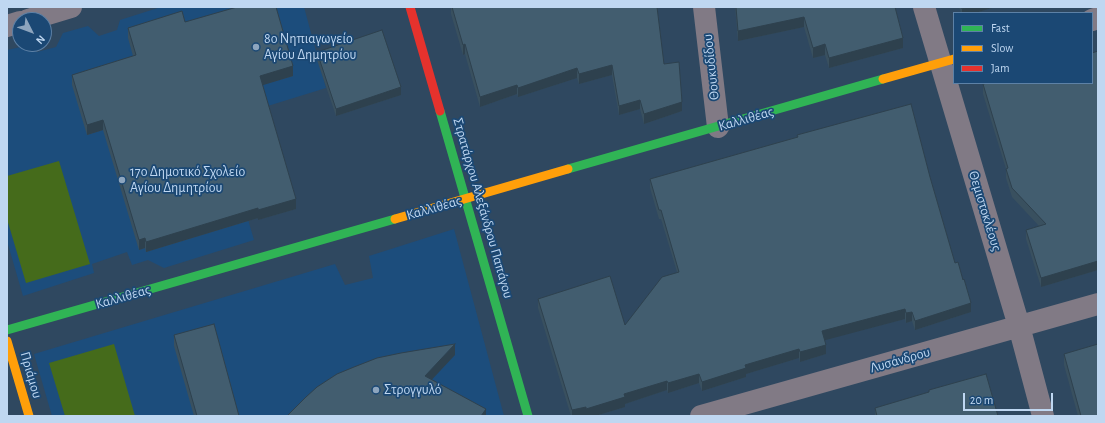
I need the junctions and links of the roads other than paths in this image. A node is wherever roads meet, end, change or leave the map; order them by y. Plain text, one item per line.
1 (71, 7) edge
2 (410, 7) edge
3 (704, 7) edge
4 (924, 7) edge
5 (52, 13) edge
6 (947, 61) edge
7 (953, 83) edge
8 (953, 84) edge
9 (718, 127) junction
10 (466, 199) junction
11 (1098, 304) edge
12 (1019, 326) junction
13 (7, 330) edge
14 (7, 341) edge
15 (29, 416) edge
16 (528, 416) edge
17 (701, 416) edge
18 (1044, 416) edge

1 - 5 street
2 - 10 street, Στρατάρχου Αλεξάνδρου Παπάγου
3 - 9 street, Θουκυδίδου
4 - 6 street, Θεμιστοκλέους
6 - 7 street, Θεμιστοκλέους
6 - 9 street, Καλλιθέας
8 - 12 street, Θεμιστοκλέους
9 - 10 street, Καλλιθέας
10 - 13 street, Καλλιθέας
10 - 16 street, Στρατάρχου Αλεξάνδρου Παπάγου
11 - 12 street, Λυσάνδρου
12 - 17 street, Λυσάνδρου
12 - 18 street, Θεμιστοκλέους
14 - 15 street, Πριάμου

